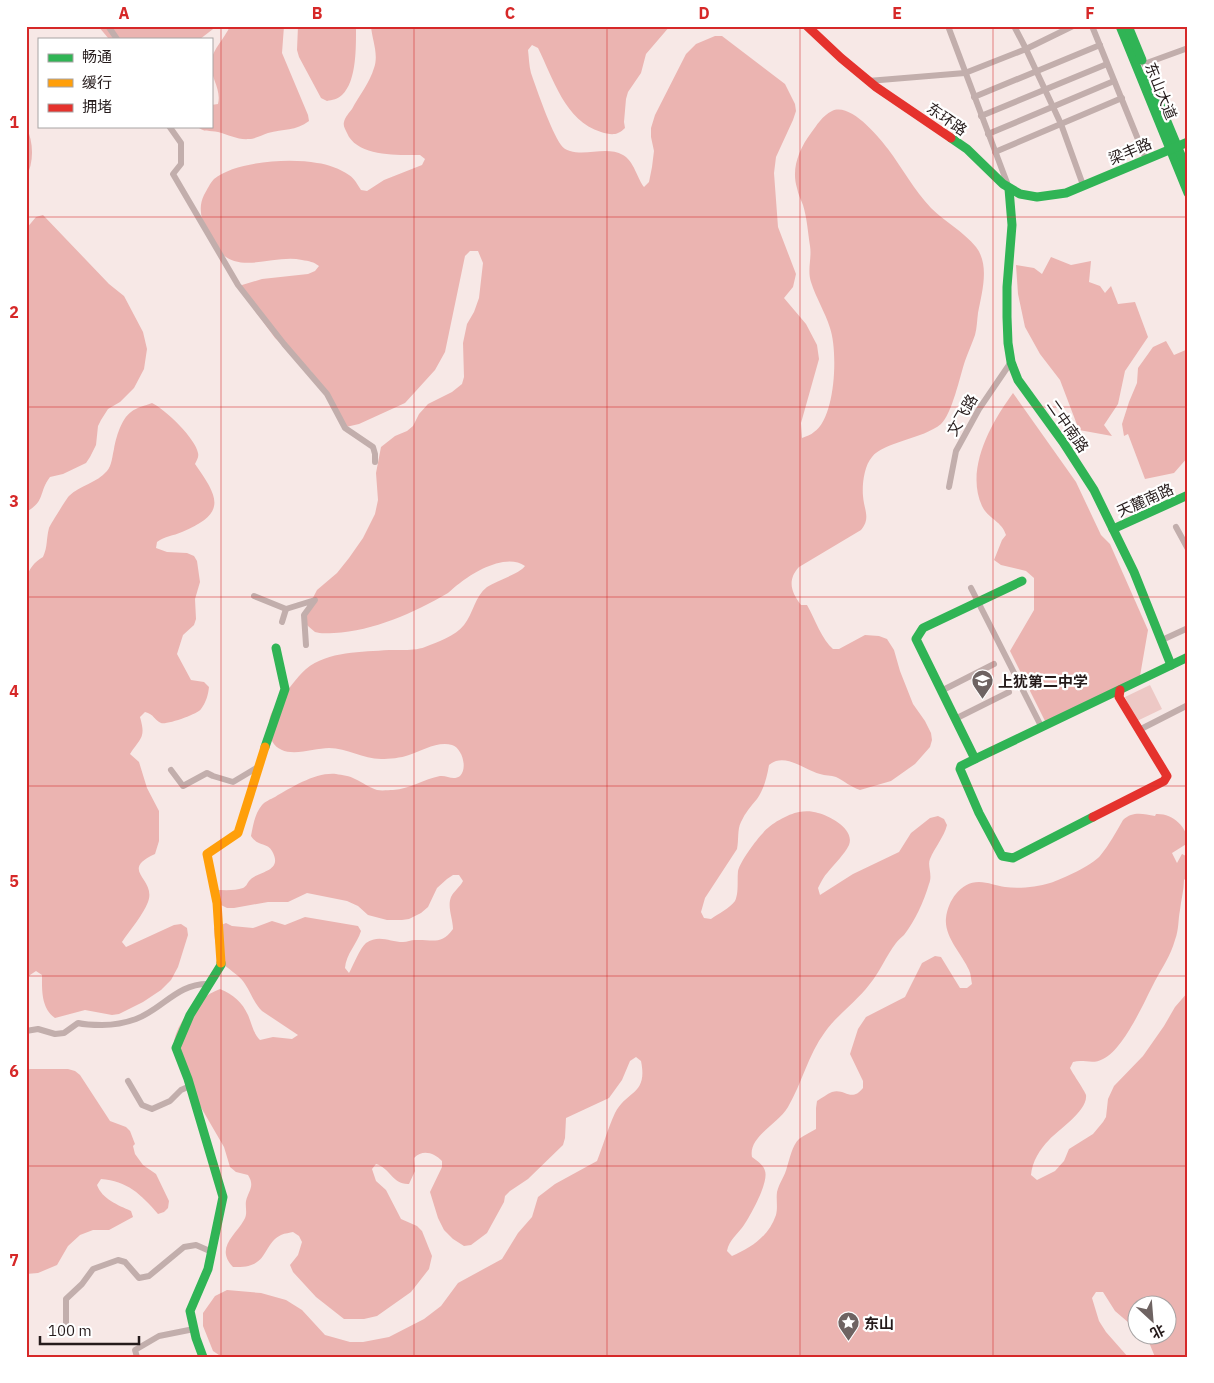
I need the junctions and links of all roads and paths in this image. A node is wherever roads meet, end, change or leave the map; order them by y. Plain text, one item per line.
1 (108, 26) edge
2 (807, 26) edge
3 (948, 26) edge
4 (1014, 26) edge
5 (1073, 26) edge
6 (1092, 26) edge
7 (1125, 28) edge
8 (116, 38) edge
9 (1100, 45) junction
10 (1188, 48) edge
11 (1026, 49) junction
12 (1107, 64) junction
13 (1144, 64) junction
14 (1036, 71) junction
15 (965, 74) junction
16 (868, 81) junction
17 (1114, 81) junction
18 (1045, 90) junction
19 (974, 97) junction
20 (1122, 98) junction
21 (1053, 106) junction
22 (981, 116) junction
23 (1061, 124) junction
24 (170, 128) edge
25 (988, 134) junction
26 (1188, 142) edge
27 (1173, 148) junction
28 (995, 152) junction
29 (1146, 159) junction
30 (1188, 172) edge
31 (1083, 185) junction
32 (1009, 189) junction
33 (1188, 193) edge
34 (1011, 362) junction
35 (375, 462) dead end
36 (949, 487) dead end
37 (1188, 495) edge
38 (1176, 528) dead end
39 (1113, 529) junction
40 (1188, 549) edge
41 (1022, 581) dead end
42 (971, 588) dead end
43 (254, 596) dead end
44 (978, 602) junction
45 (286, 610) junction
46 (282, 622) dead end
47 (1188, 628) edge
48 (1162, 640) junction
49 (306, 645) dead end
50 (276, 648) dead end
51 (1188, 657) edge
52 (994, 664) dead end
53 (1171, 665) junction
54 (1120, 690) junction
55 (942, 691) junction
56 (1009, 692) dead end
57 (1188, 705) edge
58 (955, 719) junction
59 (1042, 728) junction
60 (1139, 730) junction
61 (975, 759) junction
62 (258, 766) junction
63 (171, 770) dead end
64 (209, 984) junction
65 (26, 1031) edge
66 (128, 1081) dead end
67 (190, 1086) junction
68 (212, 1252) junction
69 (194, 1330) junction
70 (57, 1332) dead end
71 (137, 1357) edge
72 (203, 1357) edge

1 - 8 street
2 - 16 street, 东环路
3 - 15 street
4 - 11 street
5 - 11 street
6 - 9 street
7 - 13 street, 东山大道
7 - 27 street, 东山大道
9 - 12 street
9 - 14 street
10 - 13 street
11 - 14 street
11 - 15 street
12 - 17 street
12 - 18 street
13 - 27 street, 东山大道
14 - 18 street
14 - 19 street
15 - 16 street
15 - 19 street
16 - 32 street, 东环路
17 - 20 street
17 - 21 street
18 - 21 street
18 - 22 street
19 - 22 street
20 - 23 street
20 - 29 street
21 - 23 street
21 - 25 street
22 - 25 street
23 - 28 street
23 - 31 street
24 - 35 street
25 - 28 street
26 - 27 street, 梁丰路
27 - 29 street, 梁丰路
27 - 30 street, 东山大道
27 - 33 street, 东山大道
28 - 32 street
29 - 31 street, 梁丰路
31 - 32 street, 东环路
32 - 34 street, 二中南路
34 - 36 street, 文飞路
34 - 39 street, 二中南路
37 - 39 street, 天麓南路
38 - 40 street
39 - 48 street, 二中南路
41 - 44 street
42 - 44 street
43 - 45 street
44 - 55 street
44 - 59 street
45 - 46 street
45 - 49 street
47 - 48 street
48 - 53 street, 二中南路
50 - 62 street
51 - 53 street
52 - 55 street
53 - 54 street
54 - 59 street
54 - 60 street
55 - 58 street
56 - 58 street
57 - 60 street
58 - 61 street
59 - 61 street
60 - 61 street
62 - 63 street
62 - 64 street
64 - 65 street
64 - 67 street
66 - 67 street
67 - 68 street
68 - 69 street
68 - 70 street
69 - 71 street
69 - 72 street

